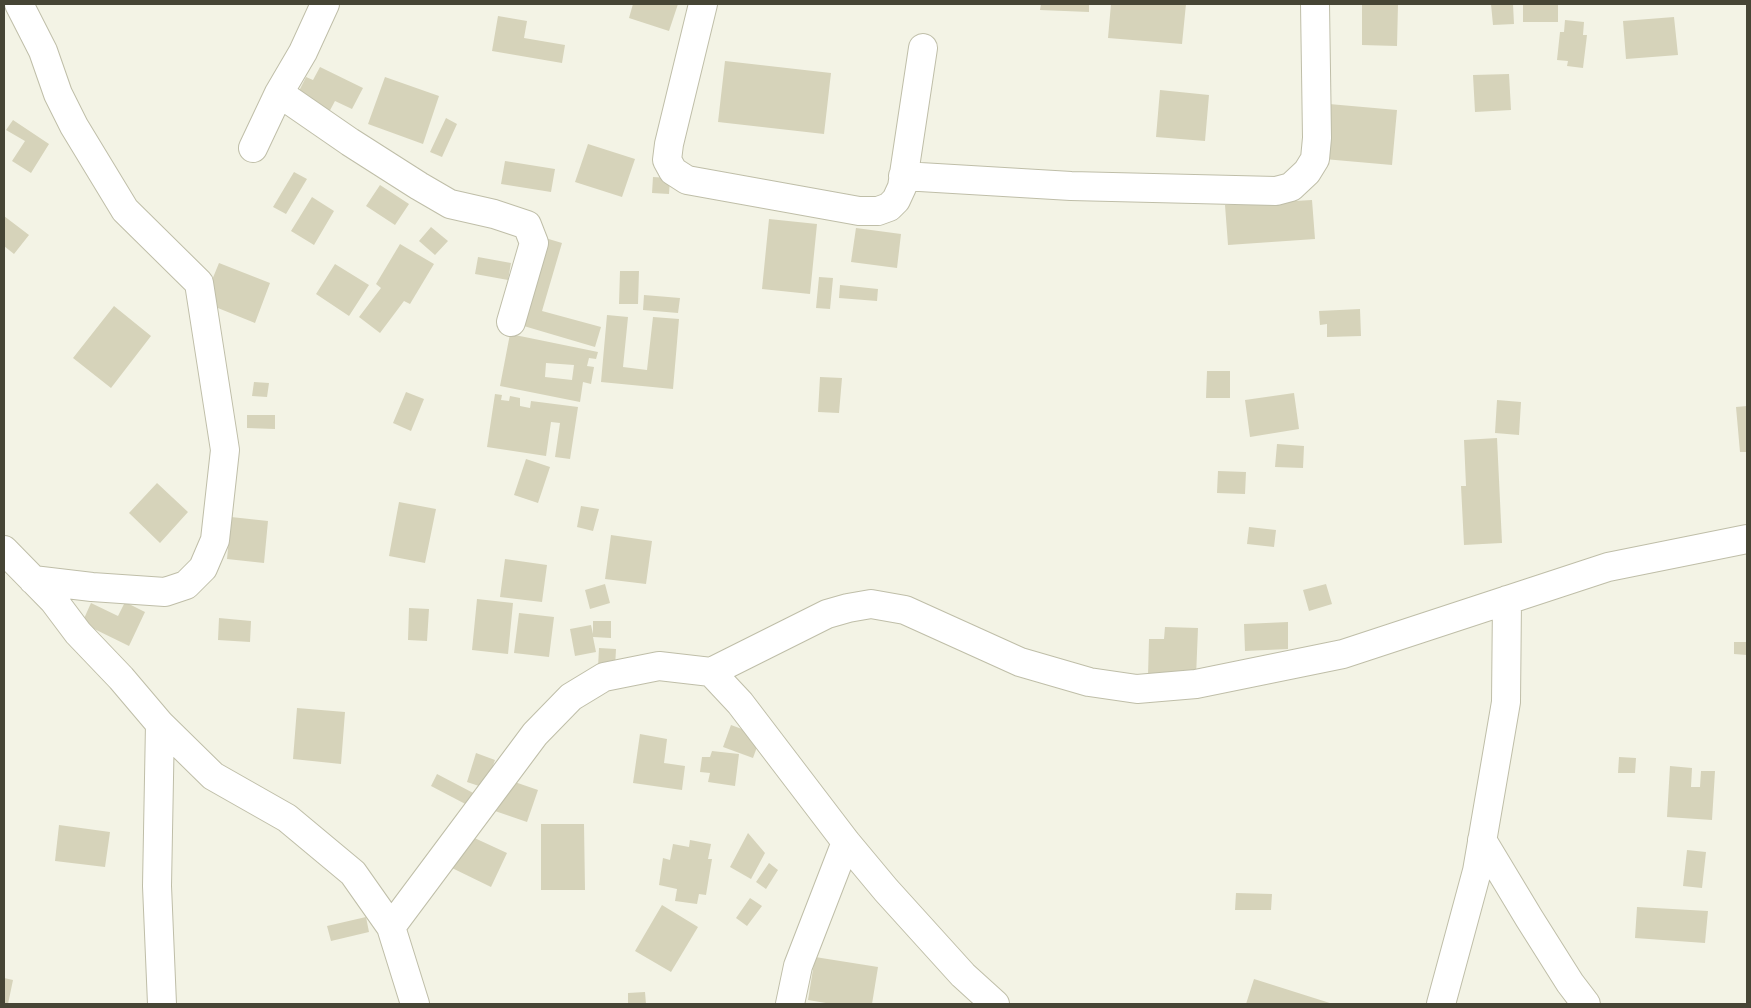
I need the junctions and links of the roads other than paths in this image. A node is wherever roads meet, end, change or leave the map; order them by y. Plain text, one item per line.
1 (19, 4) edge
2 (325, 4) edge
3 (703, 4) edge
4 (1315, 4) edge
5 (923, 48) dead end
6 (279, 93) junction
7 (252, 148) dead end
8 (903, 176) junction
9 (511, 322) dead end
10 (1747, 539) edge
11 (4, 550) edge
12 (33, 580) junction
13 (1507, 600) junction
14 (711, 672) junction
15 (160, 724) junction
16 (1482, 840) junction
17 (846, 842) junction
18 (391, 927) junction
19 (162, 1004) edge
20 (416, 1004) edge
21 (790, 1004) edge
22 (995, 1004) edge
23 (1440, 1004) edge
24 (1586, 1004) edge

1 - 12 street
2 - 6 street
3 - 8 street
4 - 8 street
5 - 8 street
6 - 7 street
6 - 9 street
10 - 13 street
11 - 12 street
12 - 15 street
13 - 14 street
13 - 16 street
14 - 17 street
14 - 18 street
15 - 18 street
15 - 19 street
16 - 23 street
16 - 24 street
17 - 21 street
17 - 22 street
18 - 20 street

